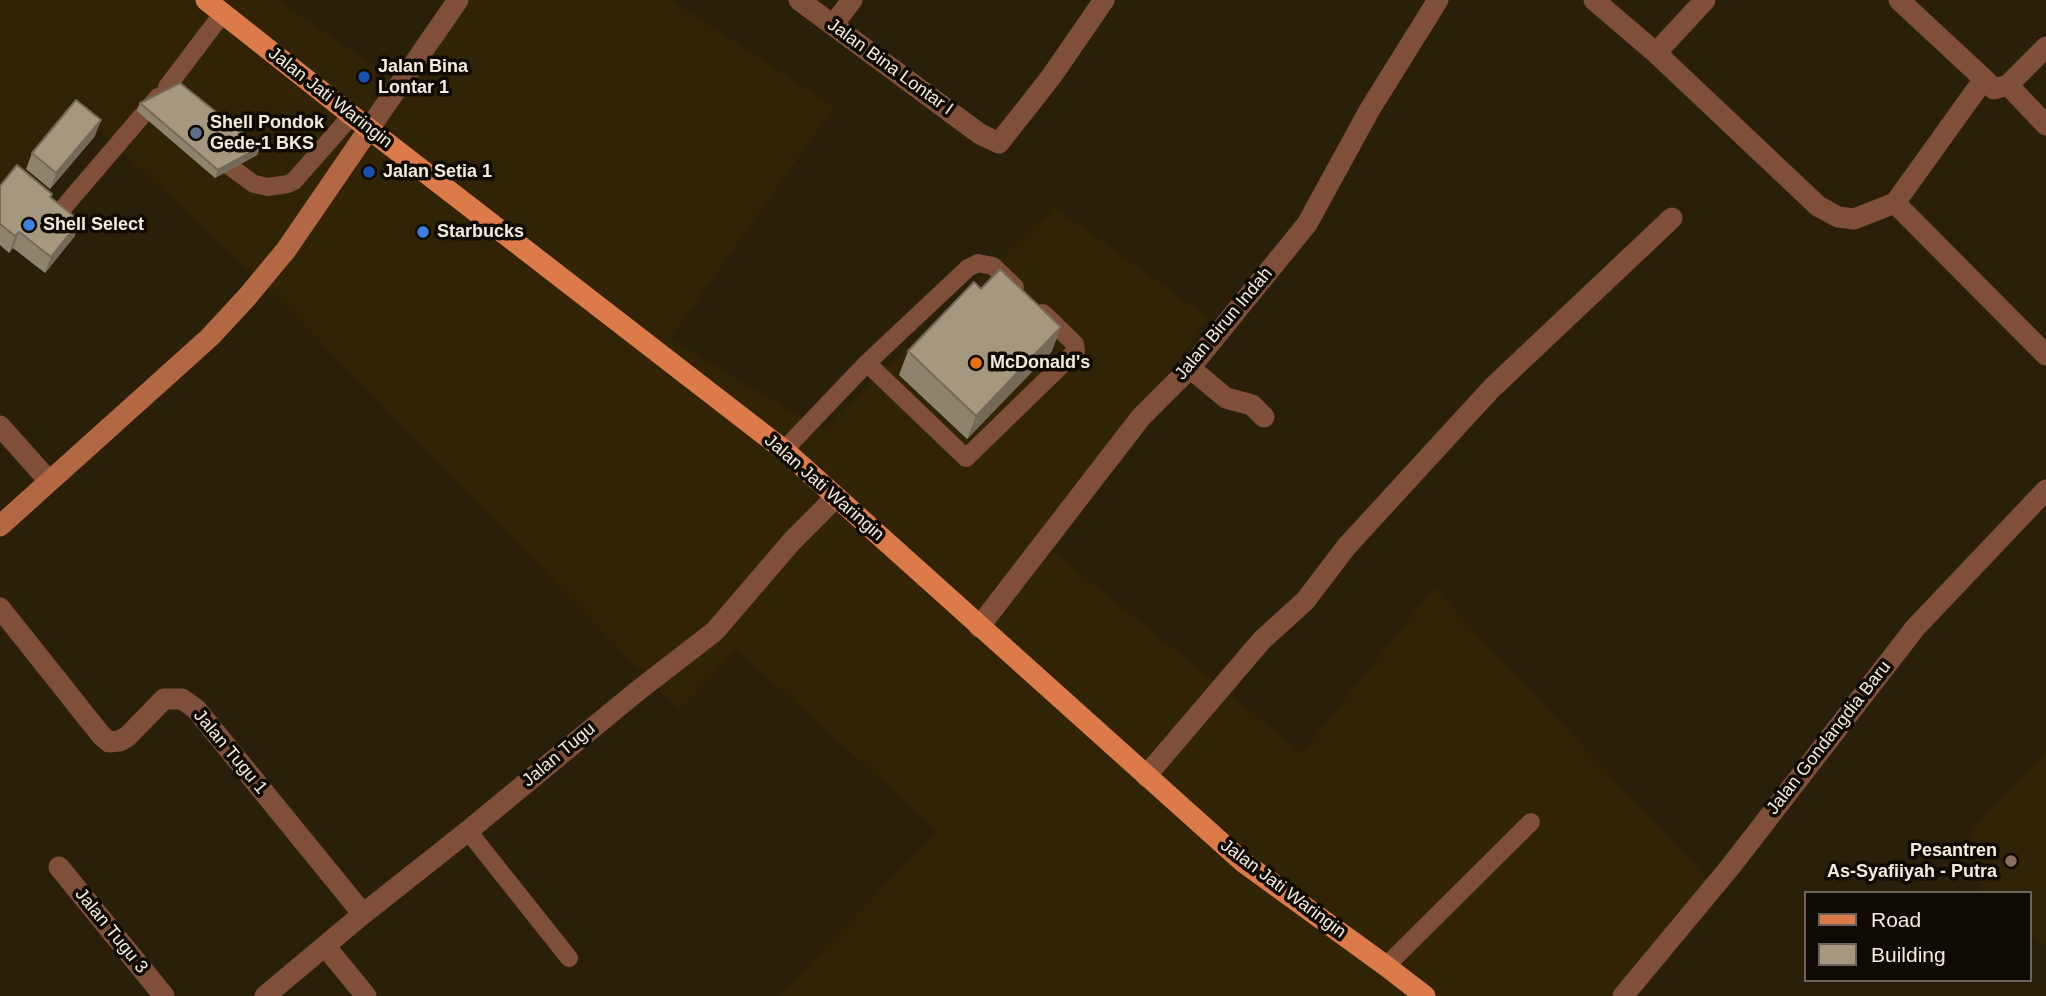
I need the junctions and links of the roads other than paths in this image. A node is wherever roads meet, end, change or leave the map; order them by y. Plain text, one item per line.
1 (206, 0) edge
2 (458, 0) edge
3 (799, 0) edge
4 (852, 0) edge
5 (1104, 0) edge
6 (1438, 0) edge
7 (1594, 0) edge
8 (1705, 0) edge
9 (1899, 0) edge
10 (223, 13) junction
11 (833, 25) junction
12 (2046, 47) edge
13 (1656, 53) junction
14 (1984, 79) junction
15 (2008, 85) junction
16 (167, 87) junction
17 (352, 115) junction
18 (2046, 125) edge
19 (369, 129) junction
20 (180, 130) edge
21 (201, 145) edge
22 (1895, 203) junction
23 (64, 207) edge
24 (1672, 218) dead end
25 (2046, 355) edge
26 (867, 363) junction
27 (1190, 368) junction
28 (1264, 417) dead end
29 (0, 426) edge
30 (784, 450) junction
31 (49, 481) junction
32 (2046, 490) edge
33 (836, 496) junction
34 (0, 526) edge
35 (0, 608) edge
36 (979, 627) junction
37 (1146, 776) junction
38 (1531, 822) dead end
39 (468, 831) junction
40 (59, 867) dead end
41 (363, 914) junction
42 (325, 946) junction
43 (569, 958) dead end
44 (1386, 965) junction
45 (164, 996) edge
46 (265, 996) edge
47 (366, 996) edge
48 (1425, 996) edge
49 (1623, 996) edge

1 - 10 main road, Jalan Jati Waringin
2 - 19 street
3 - 11 street, Jalan Bina Lontar I
4 - 11 street
5 - 11 street, Jalan Bina Lontar I
6 - 27 street, Jalan Birun Indah
7 - 13 street
8 - 13 street
9 - 14 street
10 - 16 lane
10 - 17 main road, Jalan Jati Waringin
12 - 15 street
13 - 22 street
14 - 15 street
14 - 22 street
15 - 18 street
16 - 20 lane
16 - 23 lane
17 - 19 main road, Jalan Jati Waringin
17 - 21 lane
19 - 30 main road, Jalan Jati Waringin
19 - 31 street
22 - 25 street
24 - 37 street
26 - 26 lane
26 - 30 lane
27 - 28 street
27 - 36 street, Jalan Birun Indah
29 - 31 street
30 - 33 main road, Jalan Jati Waringin
31 - 34 street
32 - 49 street, Jalan Gondangdia Baru
33 - 36 main road, Jalan Jati Waringin
33 - 39 street, Jalan Tugu
35 - 41 street, Jalan Tugu 1
36 - 37 main road, Jalan Jati Waringin
37 - 44 main road, Jalan Jati Waringin
38 - 44 lane
39 - 41 street, Jalan Tugu
39 - 43 lane
40 - 45 street, Jalan Tugu 3
41 - 42 street, Jalan Tugu
42 - 46 street, Jalan Tugu
42 - 47 street
44 - 48 main road, Jalan Jati Waringin

